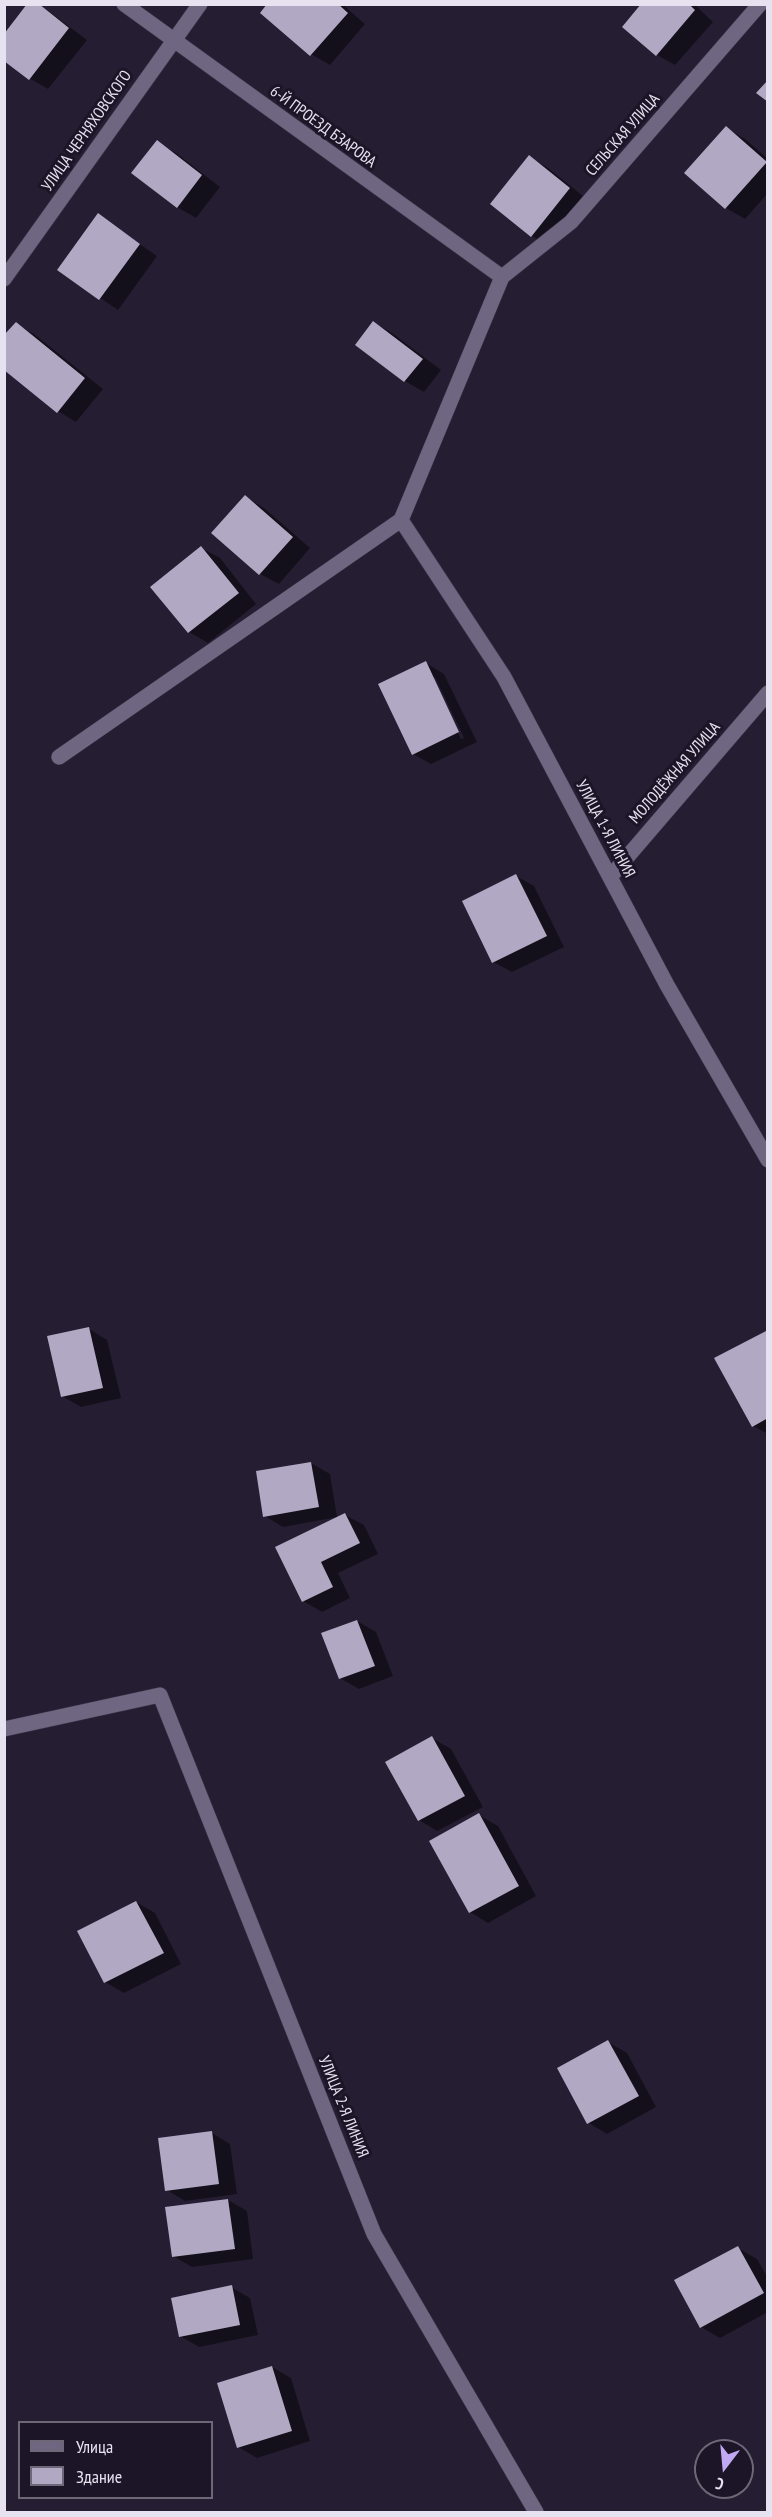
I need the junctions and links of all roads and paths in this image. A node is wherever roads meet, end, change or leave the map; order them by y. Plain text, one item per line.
1 (124, 4) edge
2 (200, 4) edge
3 (760, 4) edge
4 (172, 41) junction
5 (502, 277) junction
6 (4, 279) edge
7 (400, 520) junction
8 (768, 693) edge
9 (59, 757) dead end
10 (610, 877) junction
11 (768, 1160) edge
12 (4, 1729) edge
13 (536, 2512) edge

1 - 4 street, 6-Й ПРОЕЗД БЗАРОВА
2 - 4 street, УЛИЦА ЧЕРНЯХОВСКОГО
3 - 5 street, СЕЛЬСКАЯ УЛИЦА
4 - 5 street, 6-Й ПРОЕЗД БЗАРОВА
4 - 6 street, УЛИЦА ЧЕРНЯХОВСКОГО
5 - 7 street
7 - 9 street
7 - 10 street, УЛИЦА 1-Я ЛИНИЯ
8 - 10 street, МОЛОДЁЖНАЯ УЛИЦА
10 - 11 street, УЛИЦА 1-Я ЛИНИЯ
12 - 13 street, УЛИЦА 2-Я ЛИНИЯ

